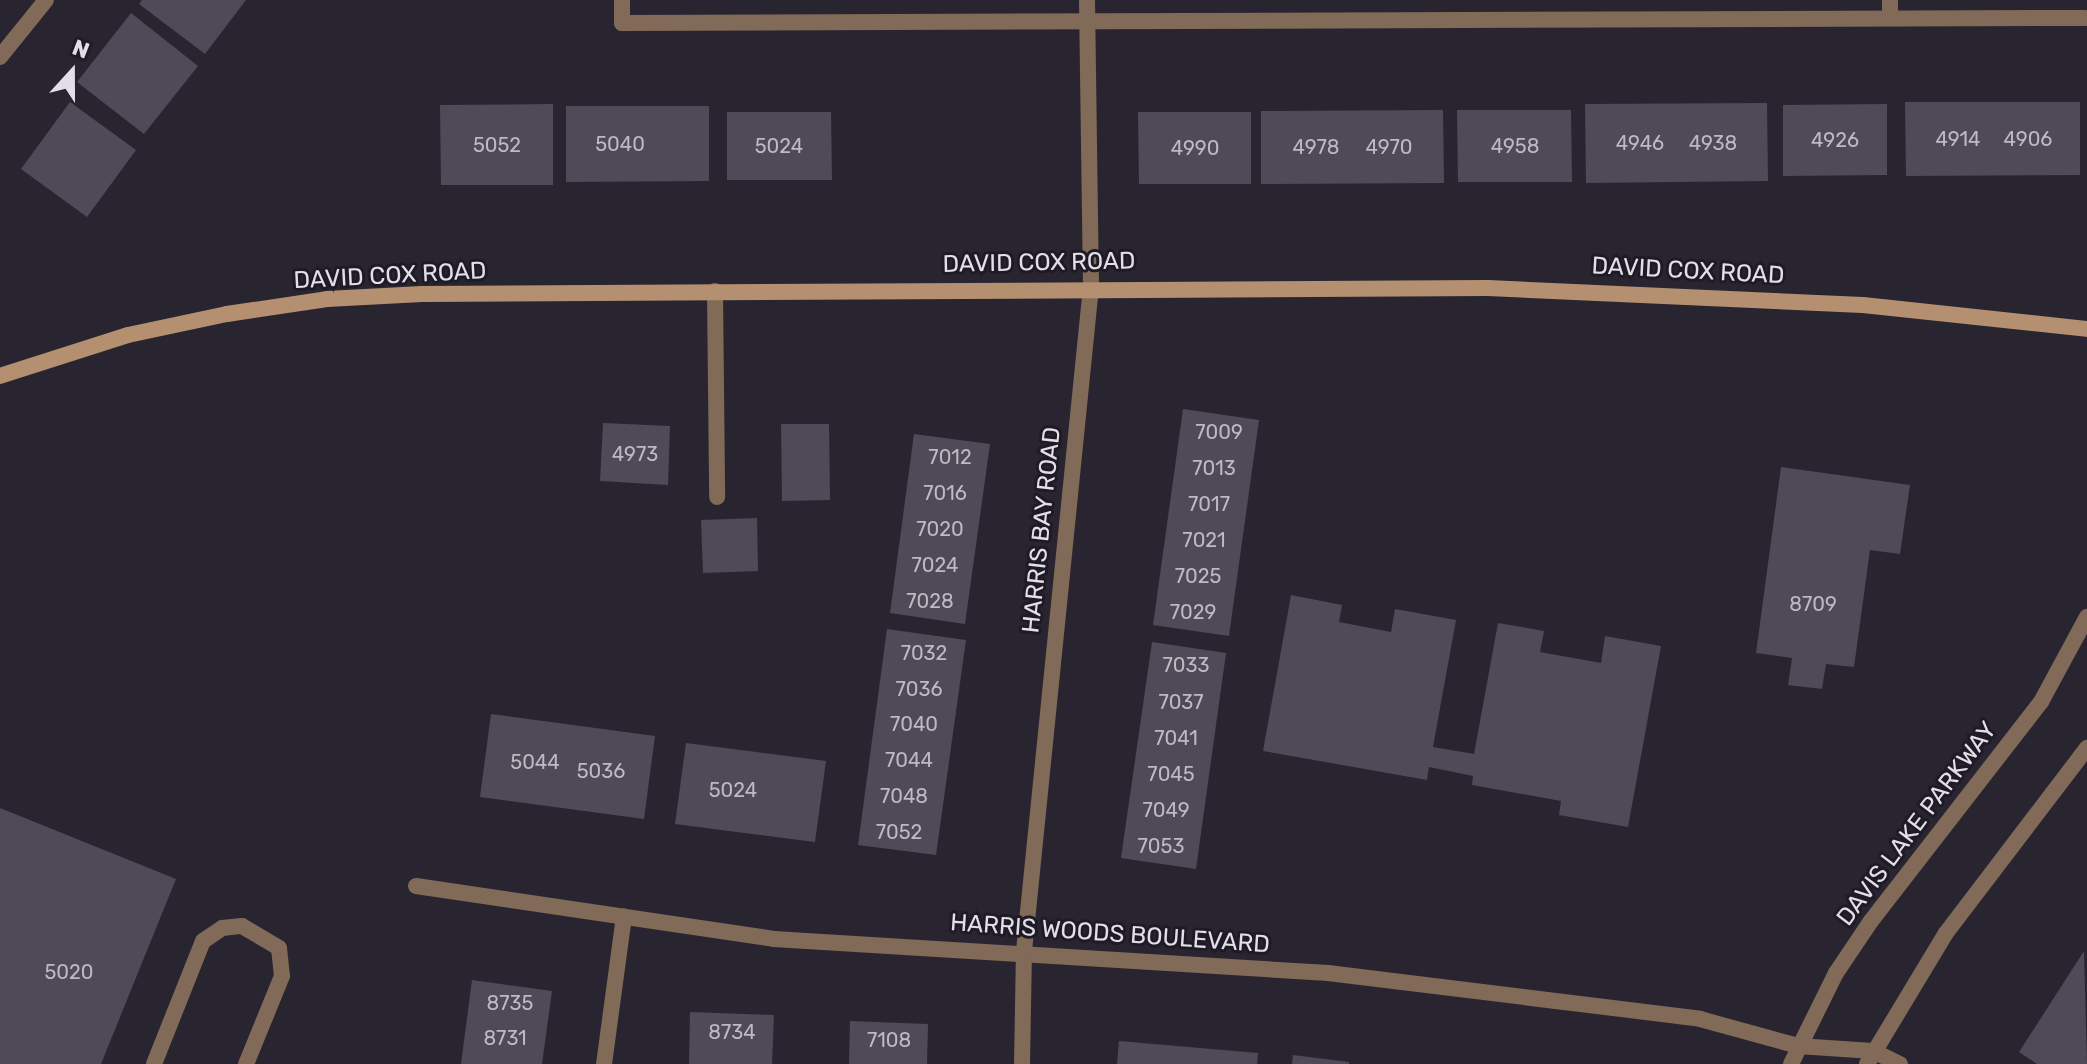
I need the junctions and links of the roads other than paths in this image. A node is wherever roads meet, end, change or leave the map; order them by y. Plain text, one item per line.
1 (46, 0) edge
2 (622, 0) edge
3 (1087, 0) edge
4 (1890, 0) edge
5 (1890, 18) junction
6 (2085, 18) edge
7 (1087, 22) junction
8 (0, 57) edge
9 (1091, 287) junction
10 (715, 291) junction
11 (2087, 329) edge
12 (0, 376) edge
13 (717, 497) dead end
14 (2087, 617) edge
15 (2087, 748) edge
16 (416, 886) dead end
17 (624, 916) junction
18 (1024, 951) junction
19 (1798, 1046) junction
20 (1870, 1058) edge
21 (154, 1064) edge
22 (246, 1064) edge
23 (604, 1064) edge
24 (1022, 1064) edge
25 (1791, 1064) edge
26 (1814, 1064) edge
27 (1900, 1064) edge

1 - 8 street
2 - 7 street
3 - 7 street, HARRIS BAY ROAD
4 - 5 street
5 - 6 street
5 - 7 street
7 - 9 street, HARRIS BAY ROAD
9 - 10 main road, DAVID COX ROAD
9 - 11 main road, DAVID COX ROAD
9 - 18 street, HARRIS BAY ROAD
10 - 12 main road, DAVID COX ROAD
10 - 13 street
14 - 19 street, DAVIS LAKE PARKWAY
15 - 20 street
16 - 17 street, HARRIS WOODS BOULEVARD
17 - 18 street, HARRIS WOODS BOULEVARD
17 - 23 street
18 - 19 street, HARRIS WOODS BOULEVARD
18 - 24 street, HARRIS BAY ROAD
19 - 20 street, HARRIS WOODS BOULEVARD
19 - 25 street, DAVIS LAKE PARKWAY
19 - 26 street
20 - 27 street
21 - 22 street

